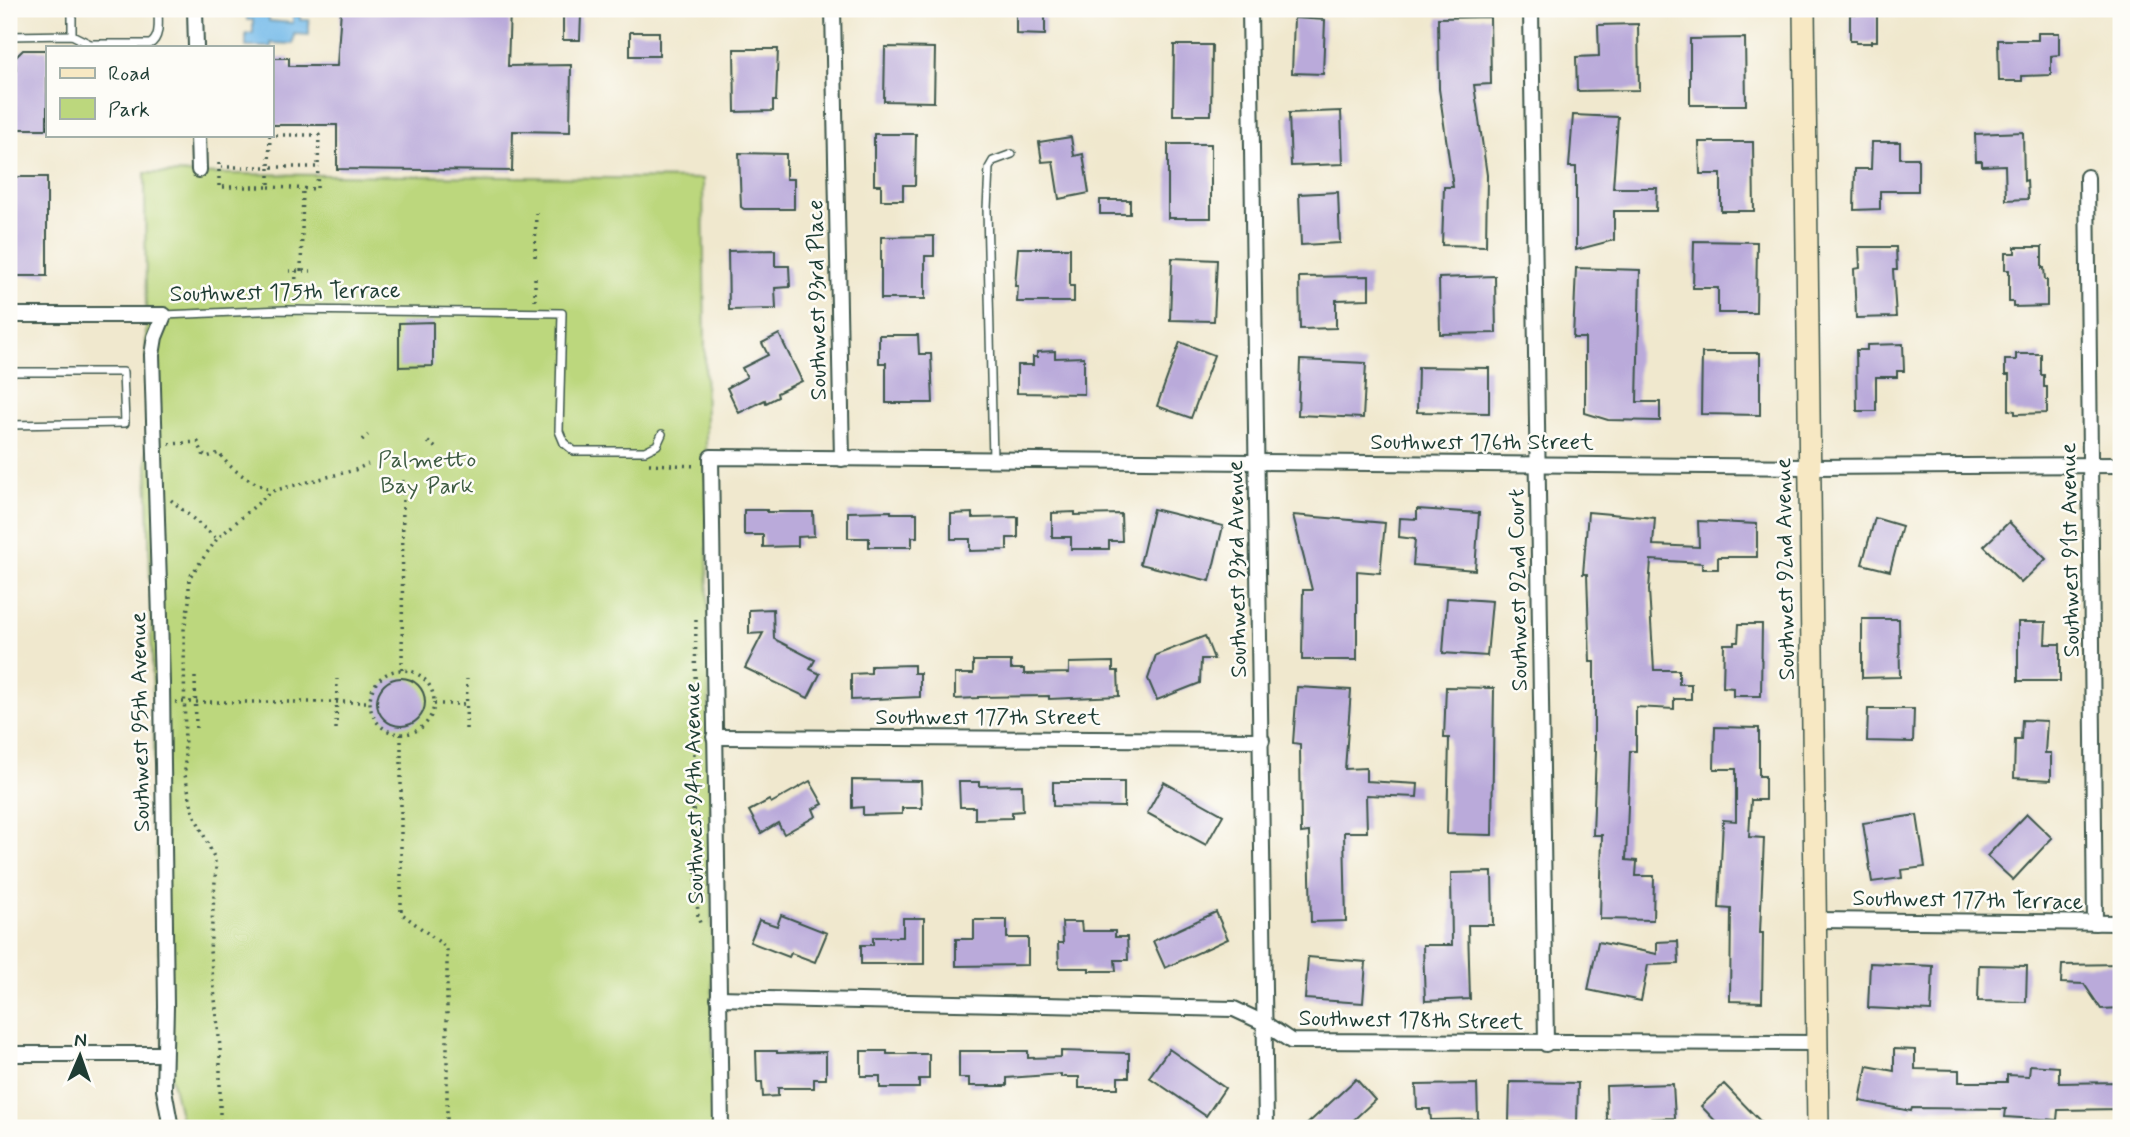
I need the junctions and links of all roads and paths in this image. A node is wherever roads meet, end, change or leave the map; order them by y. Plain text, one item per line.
1 (72, 9) edge
2 (158, 9) edge
3 (195, 9) edge
4 (833, 9) edge
5 (1250, 9) edge
6 (1531, 9) edge
7 (1804, 9) edge
8 (72, 35) junction
9 (9, 36) edge
10 (196, 46) edge
11 (273, 135) edge
12 (198, 136) edge
13 (270, 136) edge
14 (1012, 154) dead end
15 (269, 167) junction
16 (318, 167) junction
17 (198, 170) dead end
18 (2087, 177) dead end
19 (269, 187) junction
20 (303, 188) junction
21 (536, 210) dead end
22 (535, 257) dead end
23 (289, 271) dead end
24 (299, 271) junction
25 (311, 271) dead end
26 (535, 277) dead end
27 (295, 300) dead end
28 (534, 301) dead end
29 (9, 315) edge
30 (164, 316) junction
31 (9, 372) edge
32 (9, 425) edge
33 (662, 434) dead end
34 (368, 435) dead end
35 (362, 440) dead end
36 (428, 442) dead end
37 (167, 444) dead end
38 (436, 448) dead end
39 (842, 459) junction
40 (993, 459) junction
41 (1256, 462) junction
42 (368, 464) dead end
43 (649, 464) dead end
44 (1537, 464) junction
45 (2091, 465) junction
46 (2121, 465) edge
47 (697, 467) dead end
48 (1810, 467) junction
49 (403, 480) dead end
50 (272, 491) junction
51 (168, 498) dead end
52 (217, 539) junction
53 (402, 670) junction
54 (195, 677) dead end
55 (337, 679) dead end
56 (467, 679) dead end
57 (172, 702) dead end
58 (185, 702) junction
59 (195, 702) junction
60 (337, 702) junction
61 (369, 702) junction
62 (434, 704) junction
63 (467, 704) junction
64 (196, 728) dead end
65 (337, 729) dead end
66 (466, 729) dead end
67 (401, 734) junction
68 (715, 737) junction
69 (1262, 740) junction
70 (1814, 920) junction
71 (2095, 923) junction
72 (2121, 923) edge
73 (718, 998) junction
74 (1264, 1023) junction
75 (1816, 1043) junction
76 (1546, 1044) junction
77 (9, 1054) edge
78 (164, 1054) junction
79 (172, 1128) edge
80 (220, 1128) edge
81 (447, 1128) edge
82 (721, 1128) edge
83 (1266, 1128) edge
84 (1818, 1128) edge

1 - 8 lane
2 - 8 lane
3 - 10 street
4 - 39 street, Southwest 93rd Place
5 - 41 street, Southwest 93rd Avenue
6 - 44 street, Southwest 92nd Court
7 - 48 street, Southwest 92nd Avenue
8 - 9 lane
11 - 16 path
12 - 17 street
13 - 15 path
14 - 40 lane
15 - 16 path
15 - 19 path
15 - 19 path
16 - 20 path
18 - 45 street, Southwest 91st Avenue
19 - 20 path
20 - 24 path
21 - 22 path
23 - 24 path
24 - 25 path
24 - 27 path
26 - 28 path
29 - 30 street, Southwest 175th Terrace
30 - 33 lane, Southwest 175th Terrace
30 - 78 street, Southwest 95th Avenue
31 - 32 lane
34 - 35 path
36 - 38 path
37 - 50 path
39 - 40 street, Southwest 176th Street
39 - 68 street, Southwest 94th Avenue
40 - 41 street, Southwest 176th Street
41 - 44 street, Southwest 176th Street
41 - 69 street, Southwest 93rd Avenue
42 - 50 path
43 - 47 path
44 - 48 street, Southwest 176th Street
44 - 76 street, Southwest 92nd Court
45 - 46 street, Southwest 176th Street
45 - 48 street, Southwest 176th Street
45 - 71 street, Southwest 91st Avenue
48 - 70 street, Southwest 92nd Avenue
49 - 53 path
50 - 52 path
51 - 52 path
52 - 58 path
53 - 61 path
53 - 62 path
54 - 59 path
55 - 60 path
56 - 63 path
57 - 58 path
58 - 59 path
58 - 80 path
59 - 60 path
59 - 64 path
60 - 61 path
60 - 65 path
61 - 67 path
62 - 63 path
62 - 67 path
63 - 66 path
67 - 81 path
68 - 69 street, Southwest 177th Street
68 - 73 street, Southwest 94th Avenue
69 - 74 street, Southwest 93rd Avenue
70 - 71 street, Southwest 177th Terrace
70 - 75 street, Southwest 92nd Avenue
71 - 72 street, Southwest 177th Terrace
73 - 74 street, Southwest 178th Street
73 - 82 street, Southwest 94th Avenue
74 - 76 street, Southwest 178th Street
74 - 83 street, Southwest 93rd Avenue
75 - 76 street, Southwest 178th Street
75 - 84 street, Southwest 92nd Avenue
77 - 78 street
78 - 79 street, Southwest 95th Avenue

